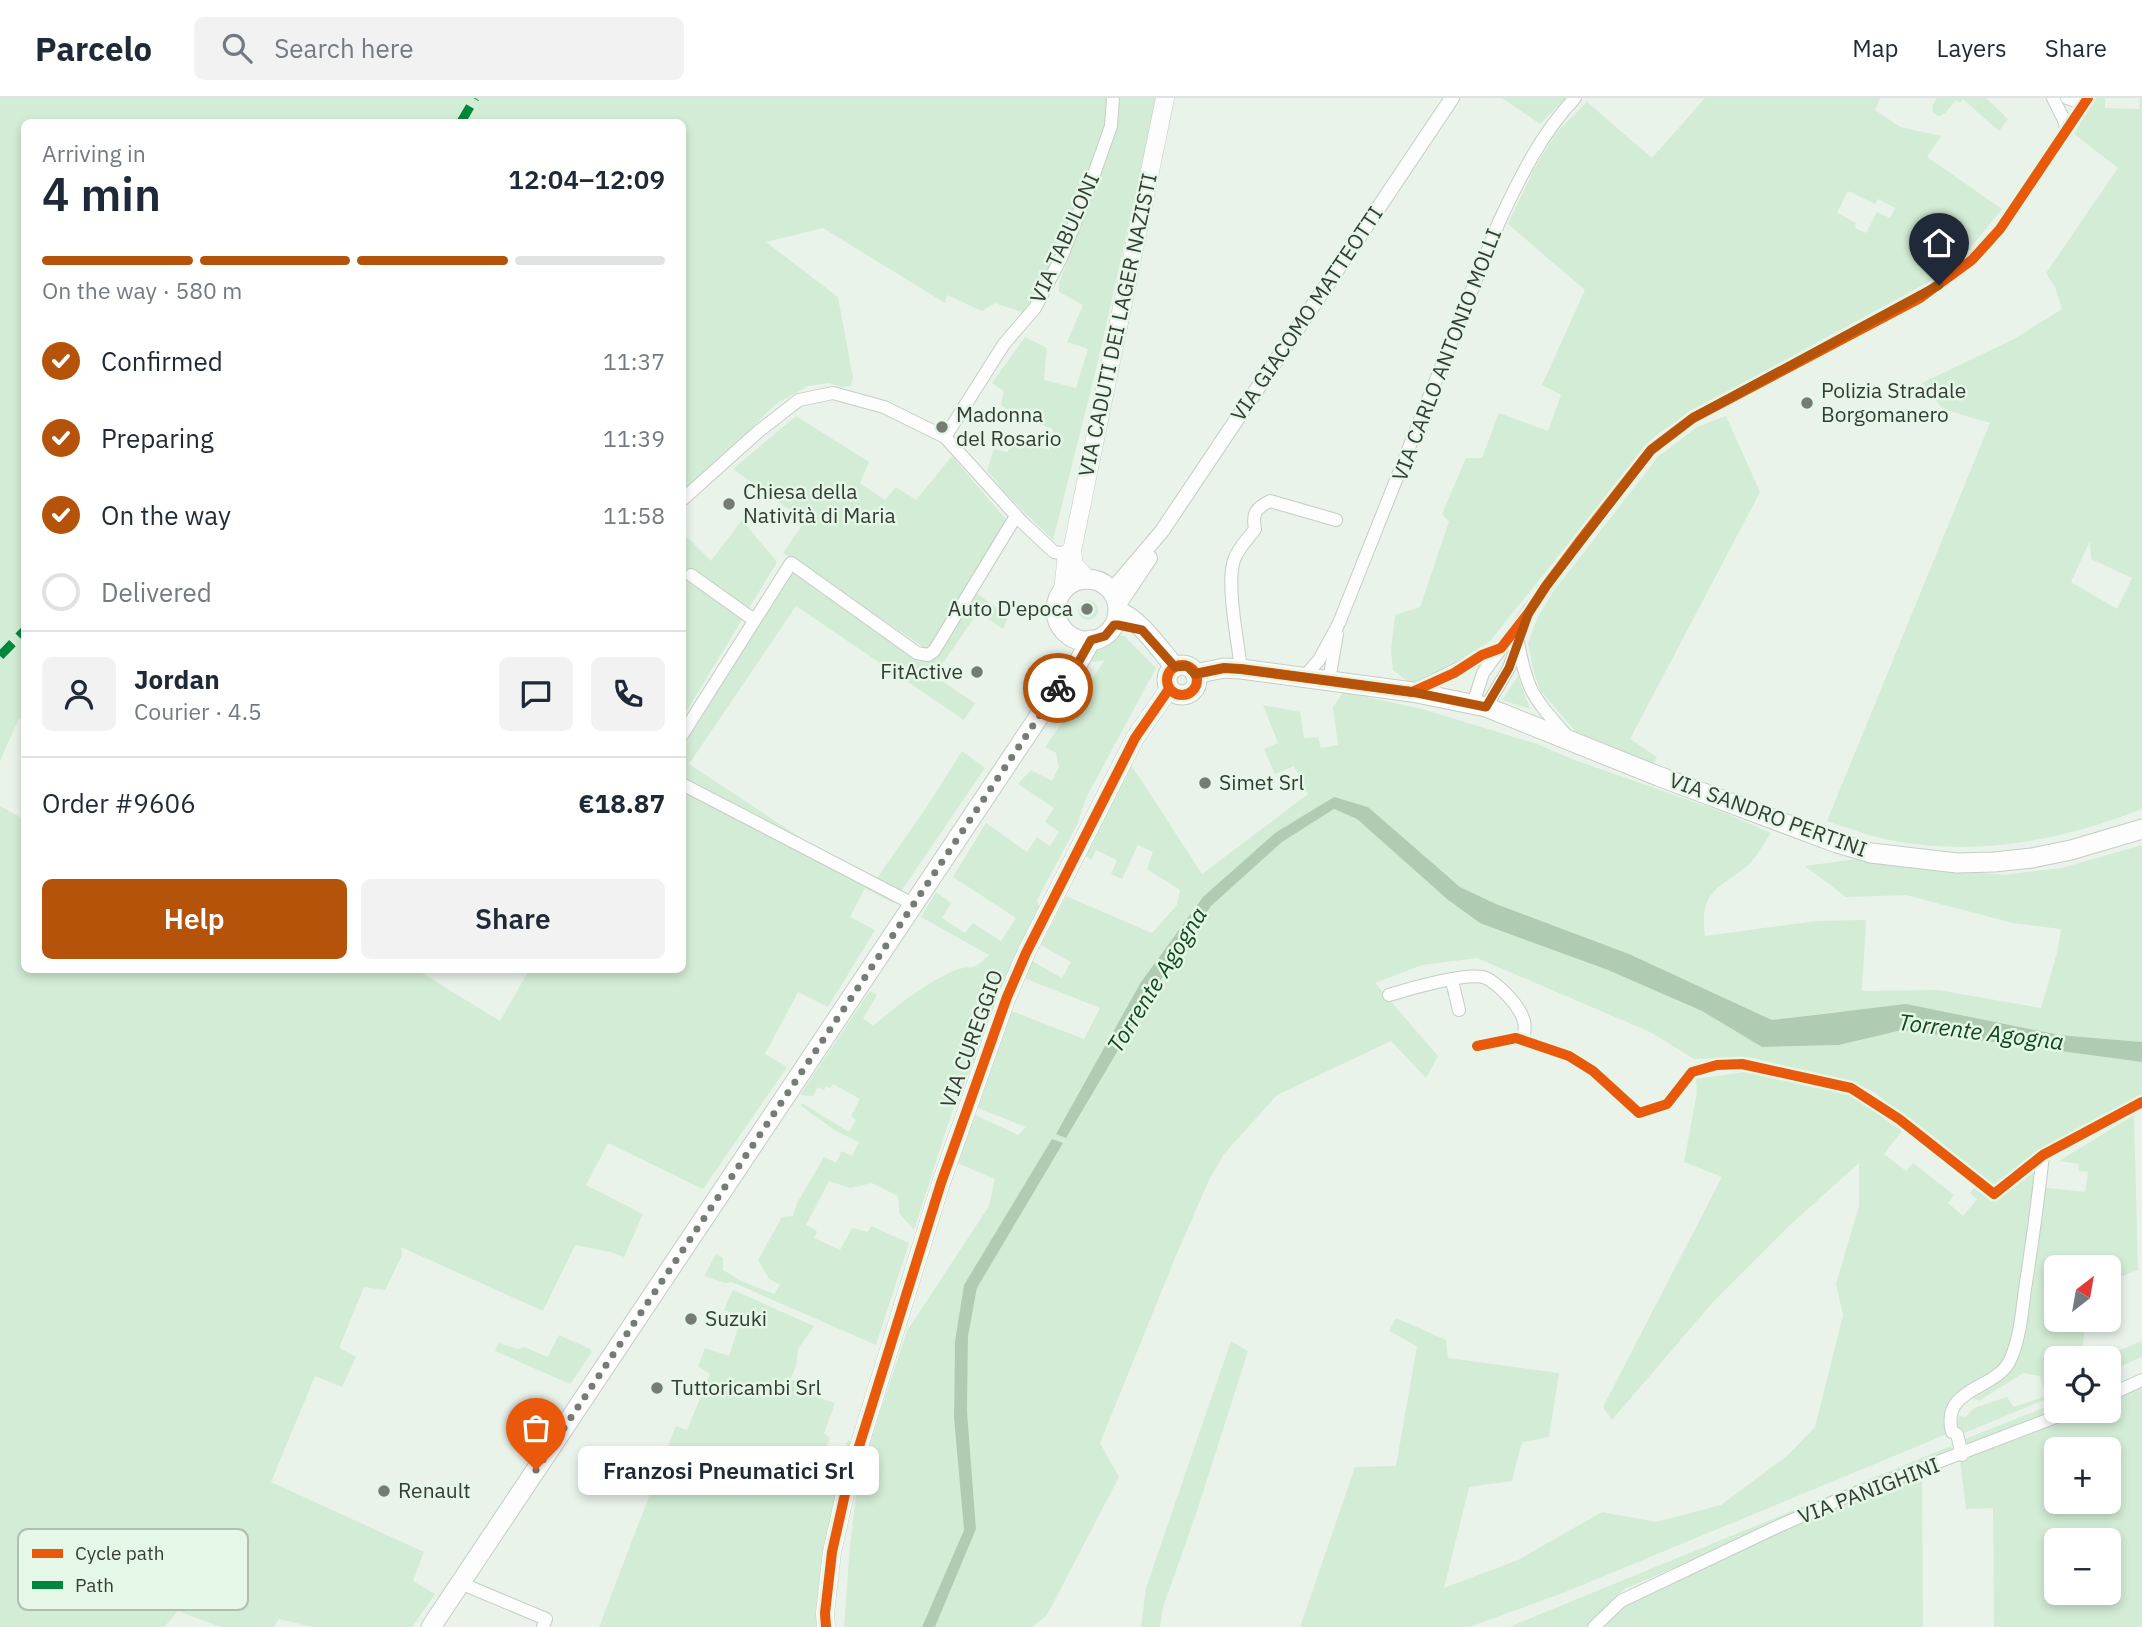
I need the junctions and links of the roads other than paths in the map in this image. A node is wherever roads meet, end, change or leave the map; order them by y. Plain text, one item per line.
1 (1113, 98) edge
2 (1165, 98) edge
3 (1452, 98) edge
4 (1576, 98) edge
5 (2053, 98) edge
6 (2067, 98) edge
7 (2086, 101) edge
8 (2066, 132) junction
9 (945, 437) junction
10 (686, 496) edge
11 (1016, 516) junction
12 (1336, 520) dead end
13 (1069, 553) junction
14 (691, 575) dead end
15 (1088, 580) junction
16 (1063, 591) junction
17 (1115, 608) junction
18 (1529, 612) junction
19 (754, 620) junction
20 (1339, 623) junction
21 (1082, 639) junction
22 (1518, 642) junction
23 (1501, 648) junction
24 (1175, 667) junction
25 (1241, 669) junction
26 (1195, 674) junction
27 (1304, 677) junction
28 (1329, 680) junction
29 (1169, 689) junction
30 (1412, 692) junction
31 (1479, 706) junction
32 (686, 729) edge
33 (1570, 740) junction
34 (686, 786) edge
35 (2142, 829) edge
36 (913, 904) junction
37 (1452, 981) junction
38 (1390, 995) dead end
39 (1459, 1010) dead end
40 (1523, 1039) junction
41 (1477, 1046) dead end
42 (2142, 1102) edge
43 (2043, 1155) junction
44 (2142, 1380) edge
45 (2121, 1390) edge
46 (2044, 1422) edge
47 (1962, 1455) junction
48 (460, 1583) junction
49 (431, 1627) edge
50 (543, 1627) edge
51 (826, 1627) edge
52 (1594, 1627) edge

1 - 9 street, VIA TABULONI
2 - 13 main road, VIA CADUTI DEI LAGER NAZISTI
3 - 17 street, VIA GIACOMO MATTEOTTI
4 - 20 street, VIA CARLO ANTONIO MOLLI
5 - 8 street
6 - 7 street
7 - 8 street
8 - 18 street
9 - 10 street
9 - 11 street
11 - 13 street
11 - 19 street
12 - 25 street
13 - 15 main road
13 - 16 main road, VIA CADUTI DEI LAGER NAZISTI
14 - 19 street
15 - 16 main road
15 - 17 main road
16 - 21 main road
17 - 21 main road
17 - 24 main road
18 - 22 street
18 - 23 street
19 - 32 street
20 - 27 street, VIA CARLO ANTONIO MOLLI
20 - 28 street, VIA CARLO ANTONIO MOLLI
21 - 36 main road
22 - 31 street
22 - 33 street
23 - 30 street
23 - 31 street
24 - 26 main road
24 - 29 main road
25 - 26 main road
25 - 27 main road
26 - 29 main road
27 - 28 main road
28 - 30 main road
29 - 51 main road, VIA CUREGGIO
30 - 31 main road
31 - 33 main road, VIA SANDRO PERTINI
33 - 35 main road, VIA SANDRO PERTINI
34 - 36 street
36 - 48 main road
37 - 38 street
37 - 39 street
37 - 40 street
40 - 41 street
40 - 43 street
42 - 43 street
43 - 47 street, VIA PANIGHINI
44 - 45 street
46 - 47 street
47 - 52 street, VIA PANIGHINI
48 - 49 main road
48 - 50 street

